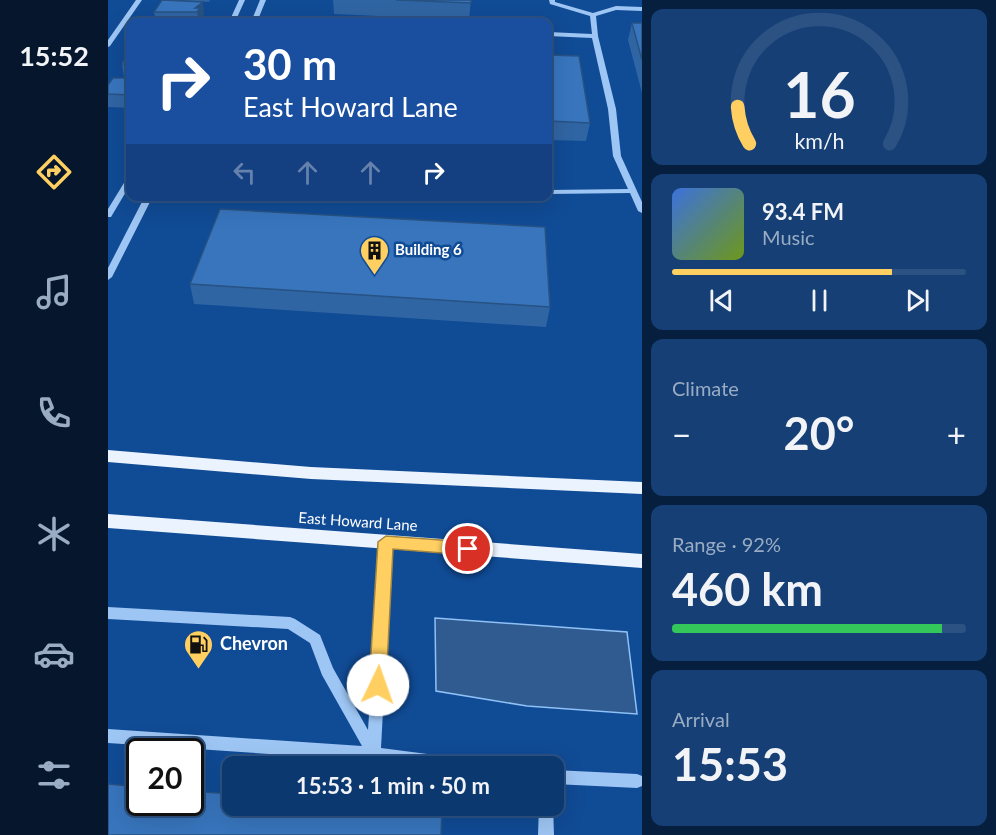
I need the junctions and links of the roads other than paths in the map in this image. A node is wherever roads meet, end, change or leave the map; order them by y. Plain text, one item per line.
1 (139, 0) edge
2 (242, 0) edge
3 (263, 0) edge
4 (552, 0) edge
5 (642, 9) edge
6 (592, 15) junction
7 (127, 18) edge
8 (234, 18) edge
9 (256, 18) edge
10 (126, 19) edge
11 (552, 34) edge
12 (595, 36) junction
13 (108, 45) edge
14 (126, 186) edge
15 (633, 191) junction
16 (552, 192) edge
17 (146, 201) edge
18 (642, 211) edge
19 (108, 215) edge
20 (108, 277) edge
21 (108, 456) edge
22 (642, 488) edge
23 (108, 521) edge
24 (386, 542) junction
25 (642, 561) edge
26 (108, 613) edge
27 (108, 736) edge
28 (374, 754) junction
29 (389, 756) edge
30 (564, 777) edge
31 (637, 781) dead end
32 (546, 816) edge
33 (546, 835) edge

1 - 7 street
2 - 8 street
3 - 9 street
4 - 6 street
5 - 6 street
6 - 12 street
10 - 13 street
11 - 12 street
12 - 15 street
14 - 19 street
15 - 16 street
15 - 18 street
17 - 20 street
21 - 22 main road
23 - 24 main road, East Howard Lane
24 - 25 main road, East Howard Lane
24 - 28 street
26 - 28 street
27 - 28 street
28 - 29 street
30 - 31 street
32 - 33 street

